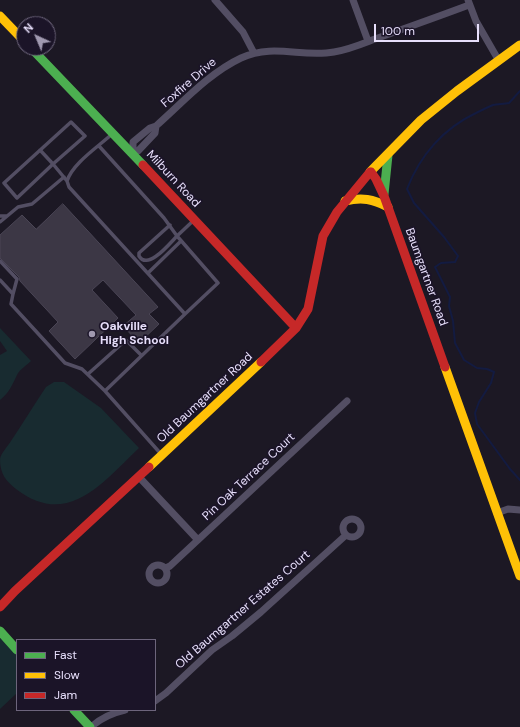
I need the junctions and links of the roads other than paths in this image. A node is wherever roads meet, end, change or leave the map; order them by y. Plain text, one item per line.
1 (215, 0) edge
2 (353, 0) edge
3 (468, 2) edge
4 (0, 16) edge
5 (16, 33) edge
6 (368, 41) junction
7 (520, 45) edge
8 (254, 53) junction
9 (39, 56) edge
10 (499, 61) junction
11 (113, 133) junction
12 (98, 146) junction
13 (40, 150) junction
14 (132, 151) junction
15 (389, 154) junction
16 (53, 164) junction
17 (371, 172) junction
18 (64, 177) junction
19 (67, 181) junction
20 (384, 196) junction
21 (345, 201) junction
22 (388, 207) junction
23 (0, 216) edge
24 (7, 216) junction
25 (195, 220) junction
26 (0, 222) edge
27 (170, 225) junction
28 (177, 236) junction
29 (181, 241) junction
30 (0, 261) edge
31 (148, 273) junction
32 (0, 280) edge
33 (13, 294) junction
34 (185, 314) junction
35 (296, 328) junction
36 (142, 356) junction
37 (88, 374) junction
38 (105, 390) junction
39 (347, 401) dead end
40 (162, 454) junction
41 (138, 476) junction
42 (520, 510) edge
43 (498, 513) junction
44 (346, 534) dead end
45 (198, 540) junction
46 (166, 568) dead end
47 (520, 576) edge
48 (0, 607) edge
49 (0, 631) edge
50 (16, 649) edge
51 (156, 700) edge
52 (75, 711) edge
53 (121, 711) edge
54 (91, 727) edge

1 - 8 street
2 - 6 street
3 - 6 street, Foxfire Drive
3 - 10 street
4 - 5 street
6 - 8 street, Foxfire Drive
7 - 10 street
8 - 14 street, Foxfire Drive
9 - 11 street, Milburn Road
10 - 15 street
11 - 12 lane
11 - 14 street, Milburn Road
12 - 19 lane
12 - 27 lane
13 - 16 lane
13 - 16 lane
13 - 16 lane
14 - 25 street, Milburn Road
15 - 17 street
15 - 20 street
16 - 18 lane
17 - 20 street, Baumgartner Road
17 - 21 street, Old Baumgartner Road
18 - 19 lane
18 - 24 lane
19 - 31 lane
20 - 22 street, Baumgartner Road
21 - 22 street
21 - 35 street, Old Baumgartner Road
22 - 43 street, Baumgartner Road
23 - 24 lane
24 - 26 lane
25 - 28 lane
25 - 35 street, Milburn Road
27 - 28 lane
27 - 28 lane
28 - 29 lane
29 - 31 lane
29 - 34 lane
30 - 33 lane
31 - 34 lane
32 - 33 lane
33 - 37 lane
34 - 36 lane
35 - 40 street, Old Baumgartner Road
36 - 37 lane
36 - 38 lane
37 - 38 lane
38 - 40 lane
39 - 45 street, Pin Oak Terrace Court
40 - 41 street, Old Baumgartner Road
41 - 45 street
41 - 48 street, Old Baumgartner Road
42 - 43 street
43 - 47 street, Baumgartner Road
44 - 51 street, Old Baumgartner Estates Court
45 - 46 street, Pin Oak Terrace Court
49 - 50 street
52 - 54 street
53 - 54 street

